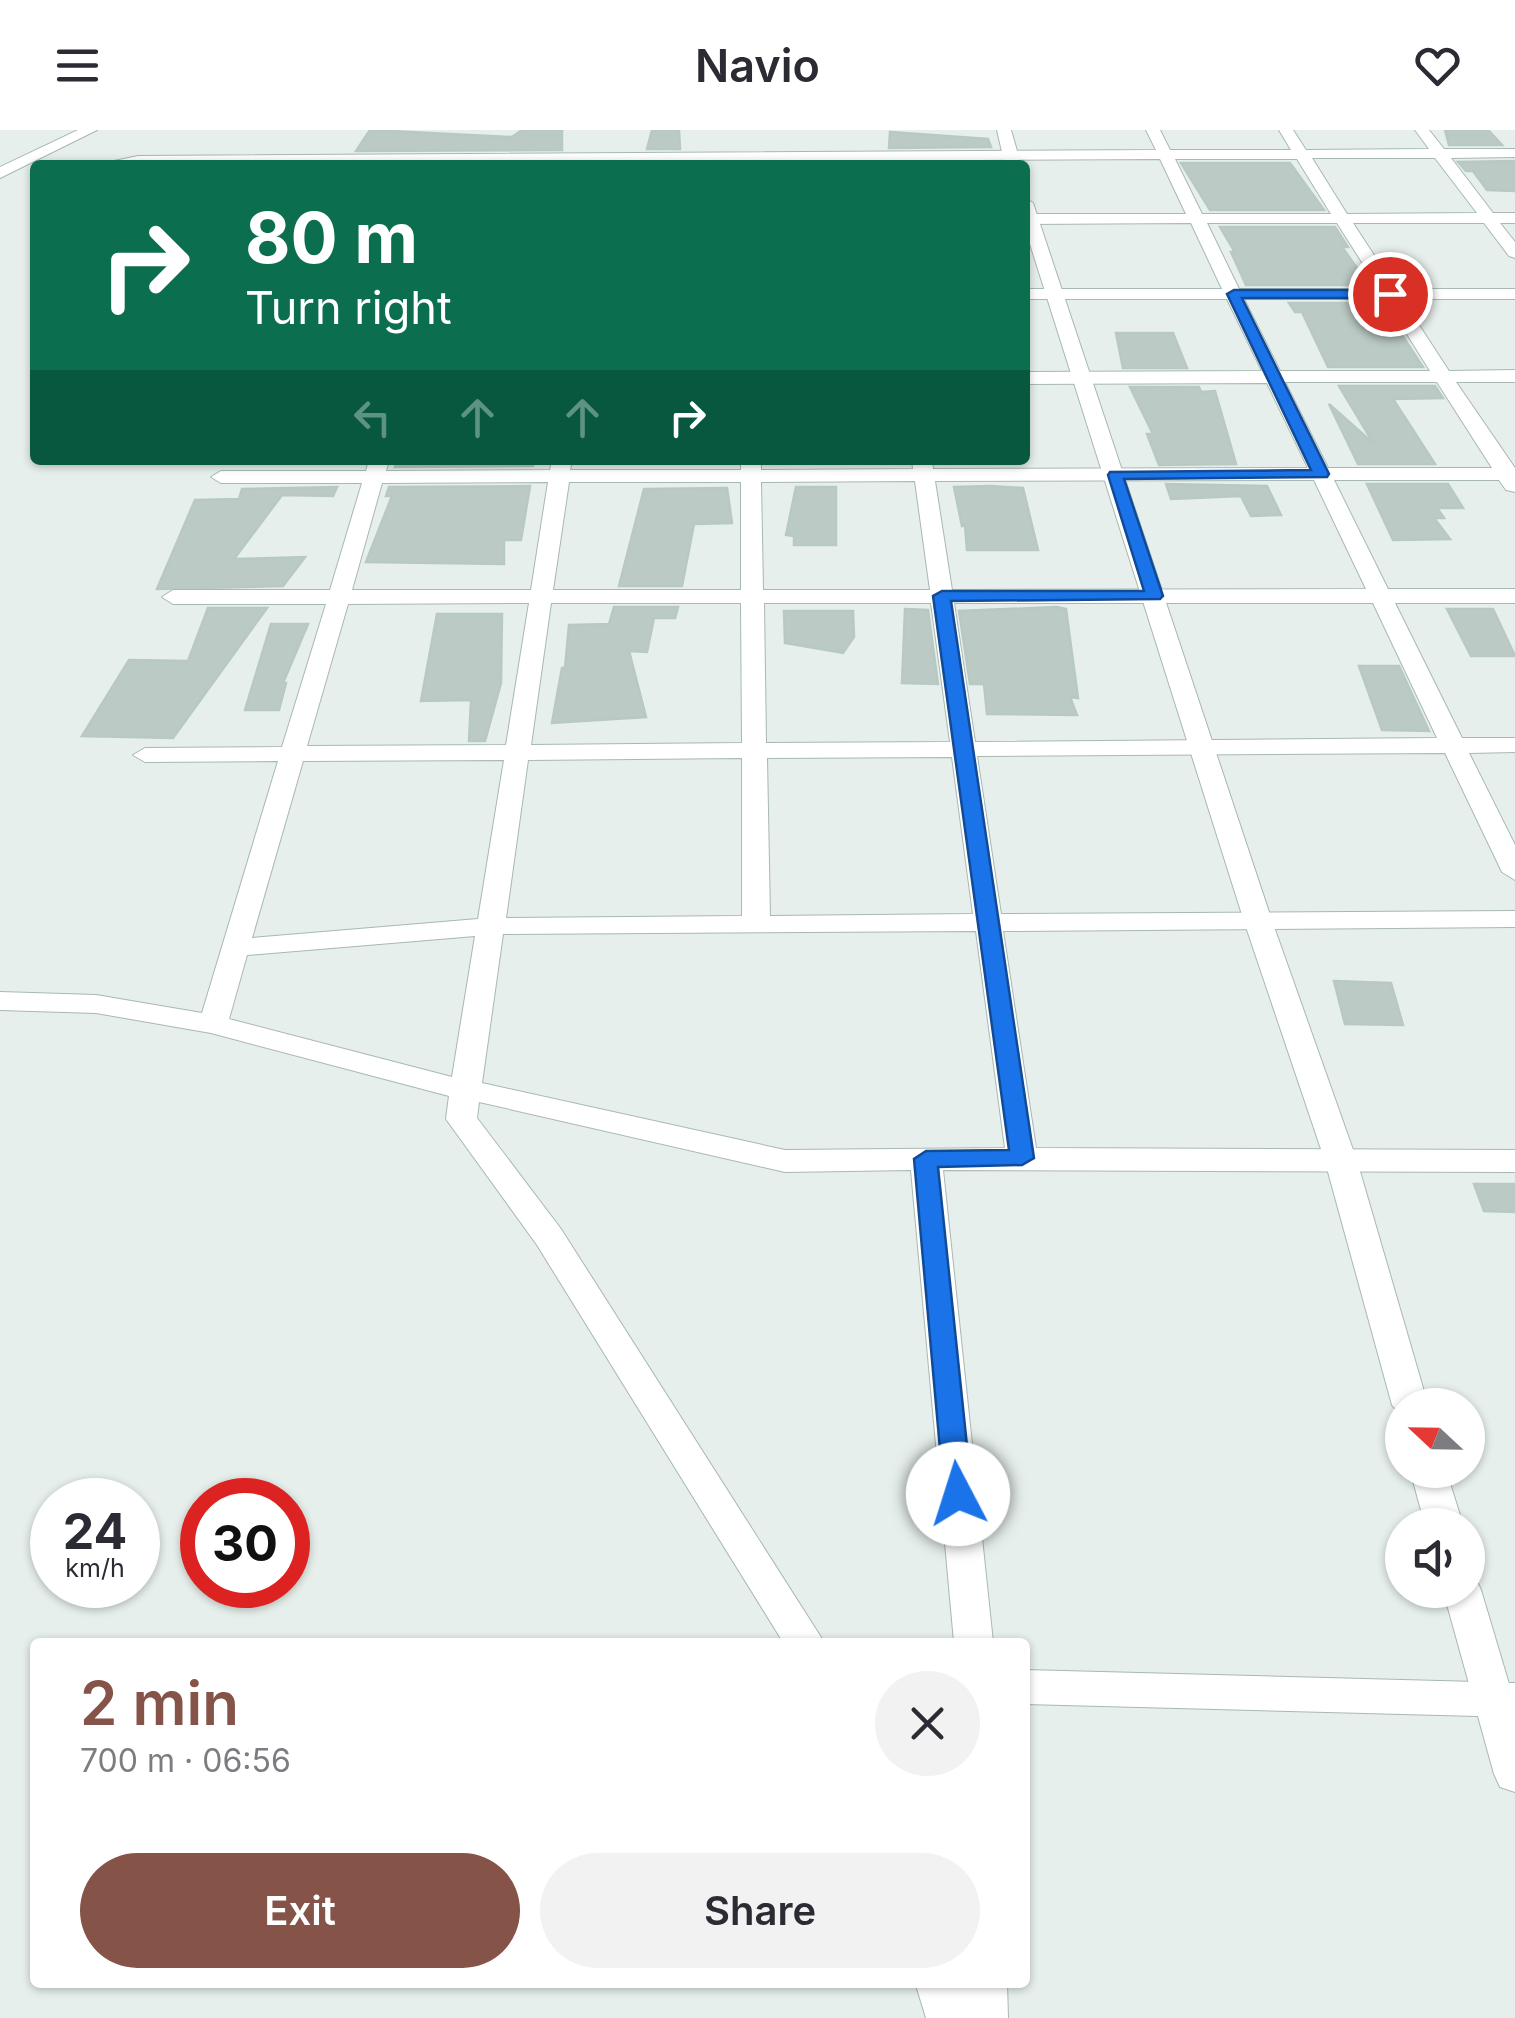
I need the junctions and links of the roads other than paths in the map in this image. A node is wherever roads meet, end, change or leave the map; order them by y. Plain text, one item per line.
1 (90, 130) edge
2 (1004, 130) edge
3 (1154, 130) edge
4 (1286, 130) edge
5 (1422, 130) edge
6 (1515, 153) edge
7 (1301, 154) junction
8 (1440, 154) junction
9 (749, 155) edge
10 (879, 155) edge
11 (1166, 155) junction
12 (331, 156) edge
13 (469, 156) edge
14 (608, 156) edge
15 (138, 160) edge
16 (1011, 160) edge
17 (30, 172) edge
18 (0, 174) edge
19 (1030, 213) edge
20 (1196, 218) junction
21 (1342, 218) junction
22 (1489, 218) junction
23 (1515, 218) edge
24 (1030, 222) edge
25 (1515, 253) edge
26 (1030, 294) edge
27 (1055, 294) junction
28 (1234, 294) junction
29 (1390, 294) junction
30 (1515, 294) edge
31 (1443, 376) junction
32 (1515, 376) edge
33 (1274, 377) junction
34 (1030, 378) edge
35 (1083, 378) junction
36 (377, 468) edge
37 (561, 468) edge
38 (752, 468) edge
39 (923, 468) edge
40 (1321, 474) junction
41 (1115, 475) junction
42 (221, 477) dead end
43 (1512, 479) edge
44 (173, 596) dead end
45 (339, 596) junction
46 (542, 596) junction
47 (753, 596) junction
48 (942, 596) junction
49 (1154, 596) junction
50 (1380, 596) junction
51 (1515, 596) edge
52 (1515, 745) edge
53 (1453, 746) junction
54 (1203, 748) junction
55 (964, 749) junction
56 (754, 751) junction
57 (519, 752) junction
58 (292, 754) junction
59 (144, 755) dead end
60 (1515, 872) edge
61 (1515, 919) edge
62 (1258, 921) junction
63 (988, 923) junction
64 (756, 924) junction
65 (492, 926) junction
66 (235, 948) junction
67 (0, 1001) edge
68 (213, 1024) junction
69 (466, 1090) junction
70 (1022, 1158) junction
71 (926, 1159) junction
72 (1341, 1161) junction
73 (1515, 1161) edge
74 (1405, 1388) edge
75 (1469, 1608) edge
76 (801, 1638) edge
77 (973, 1638) edge
78 (1030, 1686) edge
79 (1504, 1700) edge
80 (1515, 1774) edge
81 (939, 1988) edge
82 (984, 1988) edge
83 (949, 2018) edge
84 (984, 2018) edge

1 - 18 street
2 - 16 street
3 - 11 street
4 - 7 street
5 - 8 street
6 - 8 street
7 - 8 street
7 - 11 street
7 - 21 street
8 - 22 street
9 - 10 street
9 - 14 street
10 - 16 street
11 - 16 street
11 - 20 street
12 - 13 street
12 - 15 street
13 - 14 street
17 - 18 street
19 - 20 street
20 - 21 street
20 - 28 street
21 - 22 street
21 - 29 street
22 - 23 street
22 - 25 street
24 - 27 street
26 - 27 street
27 - 28 street
27 - 35 street
28 - 29 street
28 - 33 street
29 - 30 street
29 - 31 street
31 - 32 street
31 - 33 street
31 - 43 street
33 - 35 street
33 - 40 street
34 - 35 street
35 - 41 street
36 - 37 street
36 - 42 street
36 - 45 street
37 - 38 street
37 - 46 street
38 - 39 street
38 - 47 street
39 - 41 street
39 - 48 street
40 - 41 street
40 - 43 street
40 - 50 street
41 - 49 street
44 - 45 street
45 - 46 street
45 - 58 street
46 - 47 street
46 - 57 street
47 - 48 street
47 - 56 street
48 - 49 street
48 - 55 street
49 - 50 street
49 - 54 street
50 - 51 street
50 - 53 street
52 - 53 street
53 - 54 street
53 - 60 street
54 - 55 street
54 - 62 street
55 - 56 street
55 - 63 street
56 - 57 street
56 - 64 street
57 - 58 street
57 - 65 street
58 - 59 street
58 - 66 street
61 - 62 street
62 - 63 street
62 - 72 street
63 - 64 street
63 - 70 street
64 - 65 street
65 - 66 street
65 - 69 street
66 - 68 street
67 - 68 street
68 - 69 street
69 - 71 street
69 - 76 street
70 - 71 street
70 - 72 street
71 - 77 street
72 - 73 street
72 - 74 street
75 - 79 street
78 - 79 street
79 - 80 street
81 - 83 street
82 - 84 street

